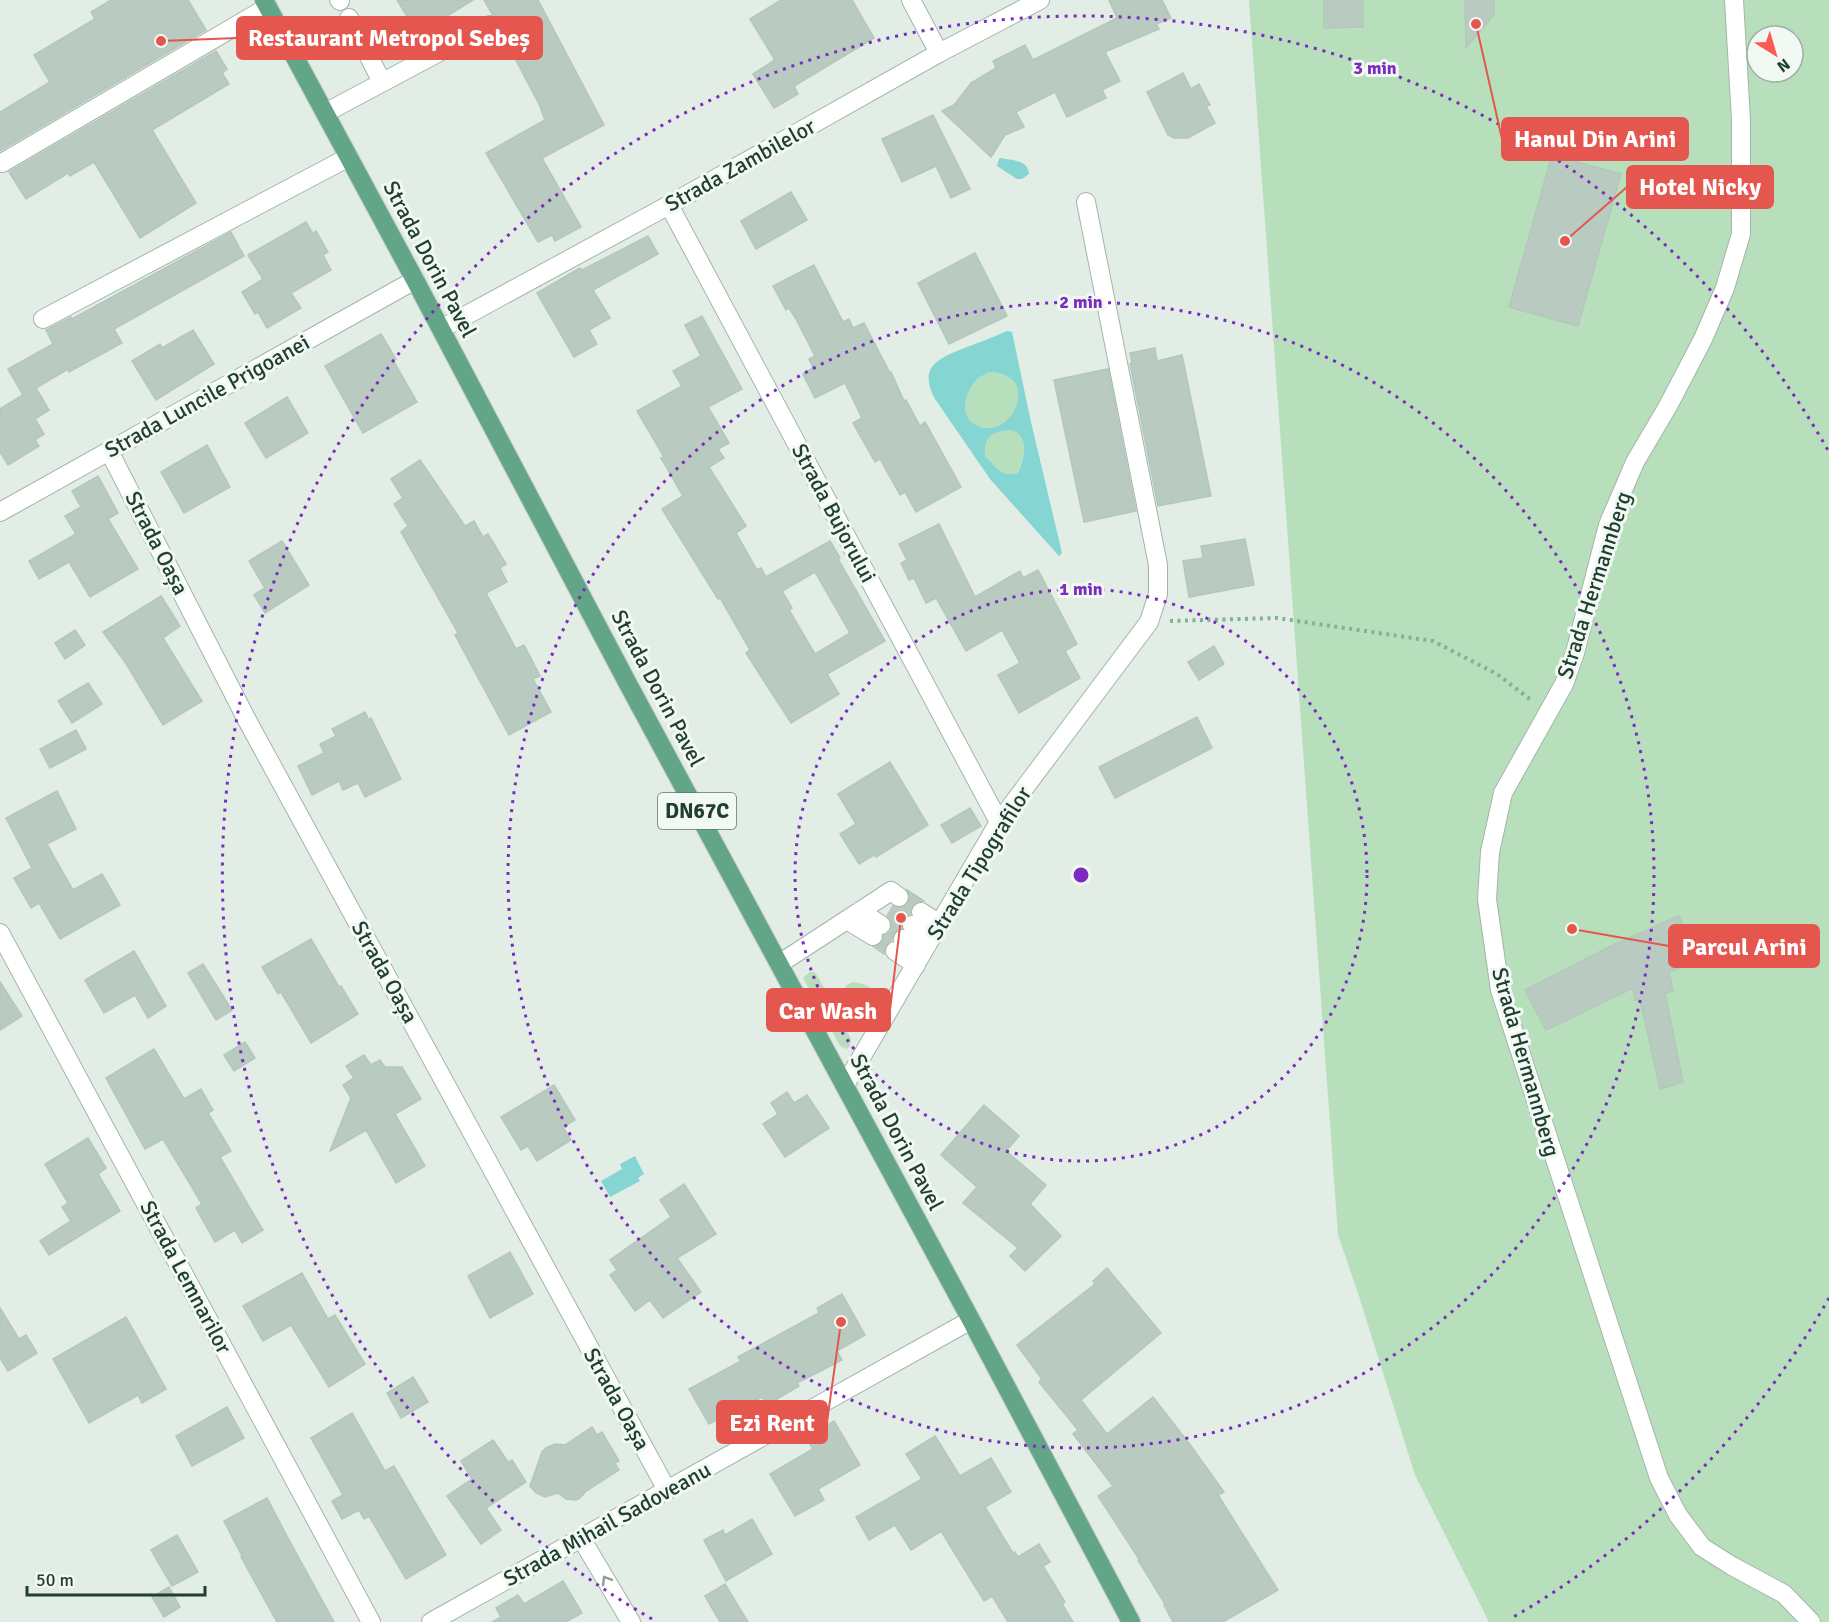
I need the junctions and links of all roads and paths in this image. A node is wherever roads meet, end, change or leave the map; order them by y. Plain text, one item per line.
1 (911, 0) edge
2 (1040, 0) edge
3 (1734, 0) edge
4 (266, 3) edge
5 (349, 18) dead end
6 (490, 25) dead end
7 (939, 53) junction
8 (382, 82) junction
9 (325, 113) junction
10 (349, 157) junction
11 (2, 163) dead end
12 (1086, 202) dead end
13 (669, 205) junction
14 (415, 280) junction
15 (43, 319) dead end
16 (441, 329) junction
17 (109, 450) junction
18 (0, 512) edge
19 (1149, 622) junction
20 (1547, 712) junction
21 (999, 822) junction
22 (854, 915) junction
23 (0, 933) edge
24 (928, 944) junction
25 (779, 964) junction
26 (845, 1085) junction
27 (971, 1320) junction
28 (667, 1490) junction
29 (581, 1538) junction
30 (371, 1622) edge
31 (431, 1622) edge
32 (631, 1622) edge
33 (1131, 1622) edge
34 (1811, 1622) edge

1 - 7 street
2 - 7 street, Strada Zambilelor
3 - 20 street, Strada Hermannberg
4 - 9 main road, Strada Dorin Pavel / DN67C
4 - 11 street
5 - 8 street
6 - 8 street
7 - 13 street, Strada Zambilelor
8 - 9 street
9 - 10 main road, Strada Dorin Pavel / DN67C
10 - 14 main road, Strada Dorin Pavel / DN67C
10 - 15 street
12 - 19 street, Strada Tipografilor
13 - 16 street, Strada Zambilelor
13 - 21 street, Strada Bujorului
14 - 16 main road, Strada Dorin Pavel / DN67C
14 - 17 street, Strada Luncile Prigoanei
16 - 25 main road, Strada Dorin Pavel / DN67C
17 - 18 street, Strada Luncile Prigoanei
17 - 28 street, Strada Oașa
19 - 20 path
19 - 21 street, Strada Tipografilor
20 - 34 street, Strada Hermannberg
21 - 24 street, Strada Tipografilor
22 - 22 street
22 - 25 street
23 - 30 street, Strada Lemnarilor
24 - 24 street
24 - 26 street, Strada Tipografilor
25 - 26 main road, Strada Dorin Pavel / DN67C
26 - 27 main road, Strada Dorin Pavel / DN67C
27 - 28 street, Strada Mihail Sadoveanu
27 - 33 main road, Strada Dorin Pavel / DN67C
28 - 29 street, Strada Mihail Sadoveanu
29 - 31 street, Strada Mihail Sadoveanu
32 -> 29 street

